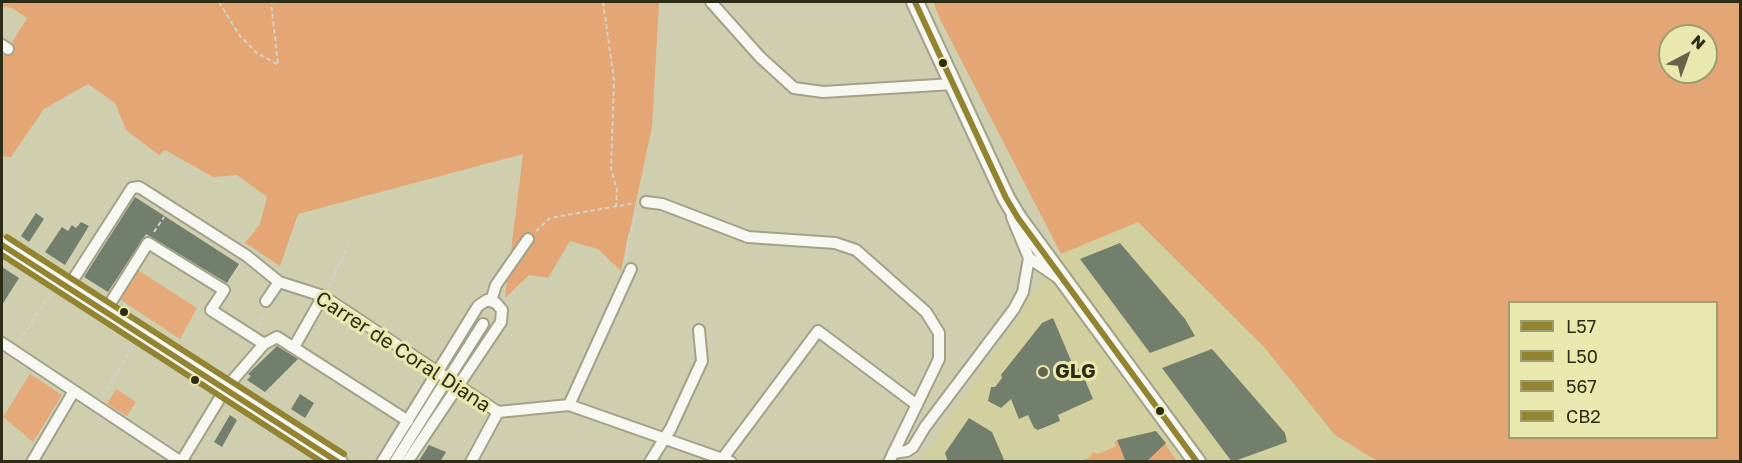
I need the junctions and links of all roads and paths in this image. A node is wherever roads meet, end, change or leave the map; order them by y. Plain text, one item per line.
1 (219, 2) edge
2 (272, 2) edge
3 (603, 2) edge
4 (711, 2) edge
5 (915, 2) edge
6 (953, 84) junction
7 (1006, 198) junction
8 (646, 202) joint
9 (170, 207) junction
10 (616, 207) junction
11 (637, 214) dead end
12 (528, 239) joint
13 (148, 243) junction
14 (349, 244) dead end
15 (2, 245) edge
16 (247, 256) junction
17 (1029, 258) junction
18 (631, 269) joint
19 (1062, 280) junction
20 (279, 282) junction
21 (69, 286) junction
22 (224, 290) junction
23 (50, 294) dead end
24 (323, 296) junction
25 (266, 301) joint
26 (491, 301) junction
27 (106, 310) junction
28 (483, 324) dead end
29 (699, 330) dead end
30 (260, 341) junction
31 (2, 343) edge
32 (133, 347) dead end
33 (294, 347) junction
34 (13, 351) junction
35 (453, 370) dead end
36 (445, 384) junction
37 (226, 388) junction
38 (74, 391) junction
39 (100, 399) dead end
40 (569, 405) junction
41 (917, 405) junction
42 (498, 412) junction
43 (408, 421) junction
44 (665, 437) junction
45 (891, 458) edge
46 (472, 460) edge
47 (727, 460) edge
48 (32, 462) edge
49 (181, 462) edge
50 (339, 462) edge
51 (382, 462) edge
52 (395, 462) edge
53 (407, 462) edge
54 (650, 462) edge
55 (1197, 462) edge

1 - 2 path
3 - 10 path
4 - 6 street
5 - 6 street
6 - 7 street
7 - 17 street
7 - 19 street
8 - 10 path
8 - 41 street
9 - 13 path
9 - 16 street, Carrer de Coral Diana
9 - 21 street, Carrer de Coral Diana
10 - 12 path
11 - 18 path
12 - 26 street
13 - 22 street
13 - 27 street
14 - 24 path
15 - 21 street
16 - 20 street, Carrer de Coral Diana
16 - 22 path
17 - 19 street
17 - 45 street
18 - 40 street
19 - 55 street
20 - 24 street, Carrer de Coral Diana
20 - 25 street
21 - 27 street
22 - 30 street
23 - 34 path
24 - 33 street
24 - 36 street, Carrer de Coral Diana
25 - 30 path
26 - 36 street
26 - 36 street
27 - 37 street
28 - 35 street
29 - 44 street
30 - 33 street
30 - 37 street
31 - 34 street
32 - 39 path
33 - 43 street
34 - 38 street
36 - 42 street, Carrer de Coral Diana
36 - 43 street
36 - 52 street
36 - 53 street
37 - 49 street
37 - 50 street
38 - 48 street
38 - 49 street
40 - 42 street
40 - 44 street
41 - 45 street
41 - 47 street
42 - 46 street
43 - 51 street
44 - 47 street
44 - 54 street

